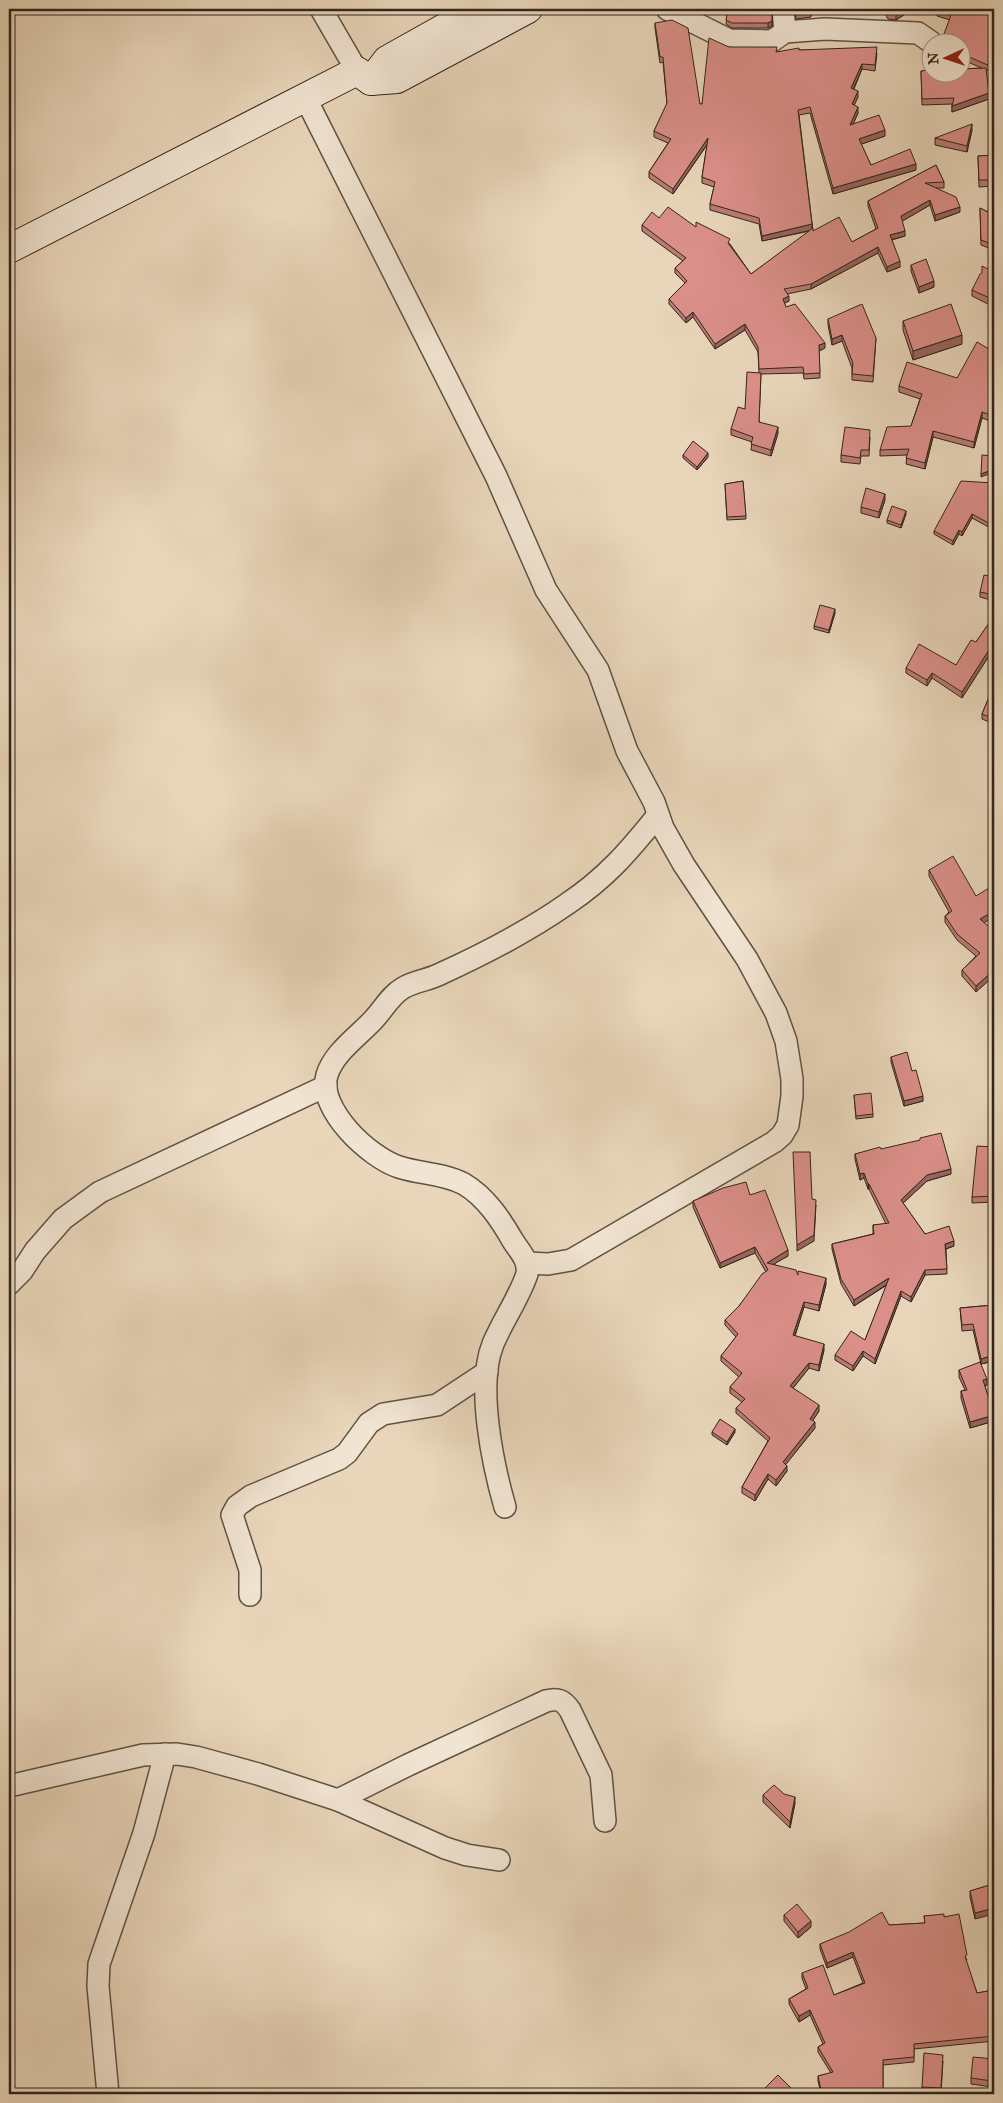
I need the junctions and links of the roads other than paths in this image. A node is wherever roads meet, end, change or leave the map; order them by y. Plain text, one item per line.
1 (321, 9) edge
2 (478, 9) edge
3 (528, 9) edge
4 (667, 9) edge
5 (783, 9) edge
6 (785, 32) junction
7 (920, 34) edge
8 (364, 76) junction
9 (305, 97) junction
10 (9, 249) edge
11 (658, 815) junction
12 (326, 1086) junction
13 (527, 1263) junction
14 (9, 1284) edge
15 (488, 1372) junction
16 (505, 1507) dead end
17 (250, 1595) dead end
18 (165, 1754) junction
19 (9, 1786) edge
20 (338, 1800) junction
21 (605, 1821) dead end
22 (499, 1860) dead end
23 (108, 2094) edge

1 - 8 street
2 - 8 street
3 - 8 street
4 - 6 street
5 - 6 street
6 - 7 street
8 - 9 street
9 - 10 street
9 - 11 street
11 - 12 street
11 - 13 street
12 - 13 street
12 - 14 street
13 - 15 street
15 - 16 street
15 - 17 street
18 - 19 street
18 - 20 street
18 - 23 street
20 - 21 street
20 - 22 street

